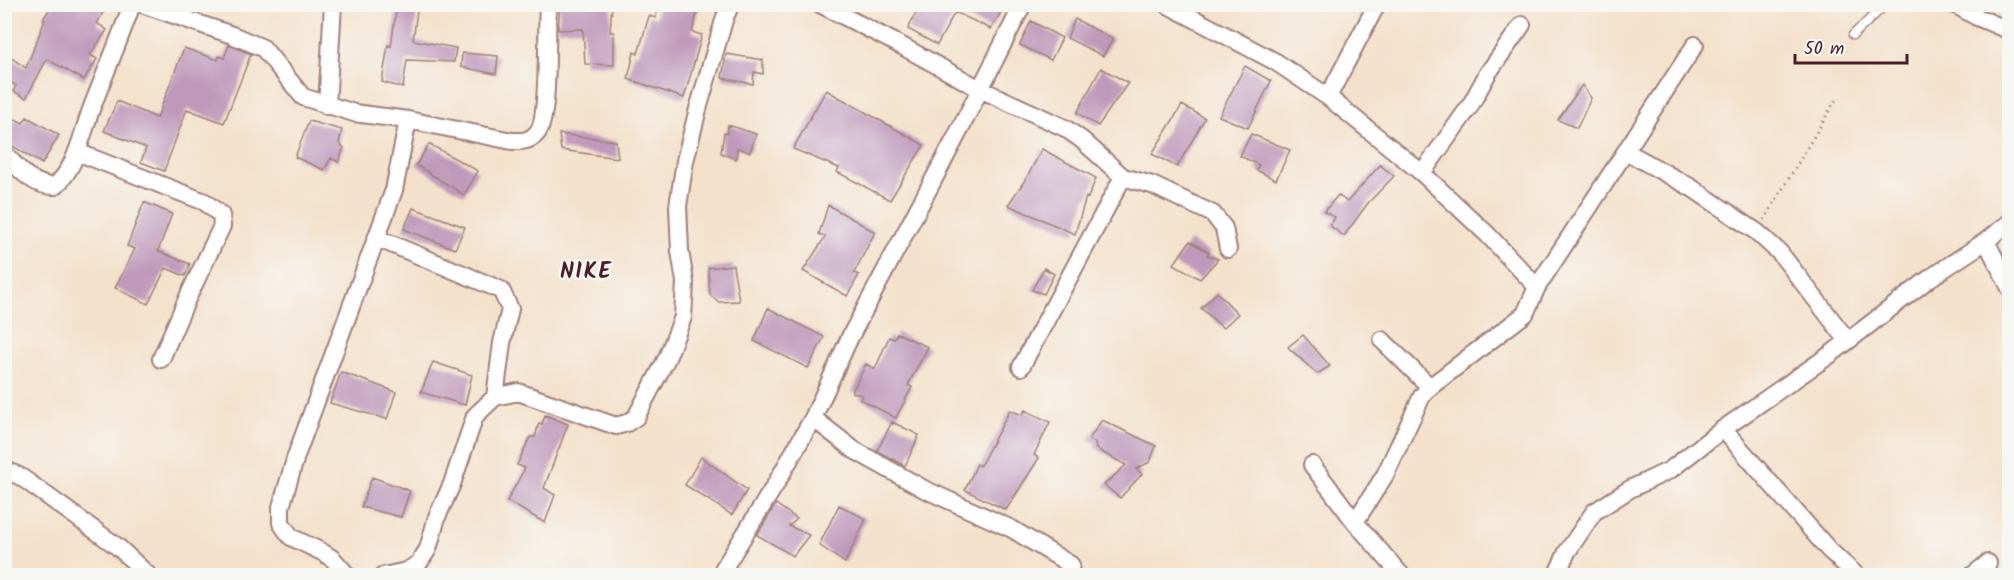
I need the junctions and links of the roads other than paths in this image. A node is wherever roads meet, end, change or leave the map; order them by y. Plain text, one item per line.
1 (132, 4) edge
2 (141, 4) edge
3 (333, 4) edge
4 (548, 4) edge
5 (731, 4) edge
6 (820, 4) edge
7 (1023, 4) edge
8 (1166, 4) edge
9 (1377, 4) edge
10 (1886, 4) edge
11 (1954, 4) edge
12 (1522, 25) dead end
13 (2010, 31) edge
14 (1853, 35) dead end
15 (1695, 45) dead end
16 (980, 89) junction
17 (1328, 97) junction
18 (327, 106) junction
19 (408, 120) junction
20 (77, 152) junction
21 (1627, 152) junction
22 (4, 153) edge
23 (1422, 173) junction
24 (1123, 177) junction
25 (2010, 222) edge
26 (377, 238) junction
27 (1986, 241) junction
28 (1228, 249) dead end
29 (1537, 287) junction
30 (2010, 288) edge
31 (1382, 340) dead end
32 (1848, 341) junction
33 (161, 359) dead end
34 (1021, 367) dead end
35 (1430, 387) junction
36 (495, 397) junction
37 (813, 418) junction
38 (1723, 429) junction
39 (1312, 465) dead end
40 (4, 469) edge
41 (1355, 522) junction
42 (1988, 563) dead end
43 (1071, 565) dead end
44 (149, 576) edge
45 (348, 576) edge
46 (383, 576) edge
47 (719, 576) edge
48 (1402, 576) edge
49 (1556, 576) edge
50 (1857, 576) edge
51 (1972, 576) edge

1 - 20 street
2 - 18 street
3 - 18 street
4 - 19 street
5 - 36 street
6 - 16 street
7 - 16 street
8 - 17 street
9 - 17 street
10 - 14 lane
11 - 13 street
12 - 23 street
15 - 21 street
16 - 24 street
16 - 37 street
17 - 23 street
18 - 19 street
19 - 26 street
20 - 22 street
20 - 33 street
21 - 29 street
21 - 32 street
23 - 29 street
24 - 28 street
24 - 34 street
25 - 27 street
26 - 36 street
26 - 45 street
27 - 30 street
27 - 32 street
29 - 35 street
31 - 35 street
32 - 38 street
35 - 41 street
36 - 46 street
37 - 43 street
37 - 47 street
38 - 49 street
38 - 50 street
39 - 41 street
40 - 44 street
41 - 48 street
42 - 51 street

